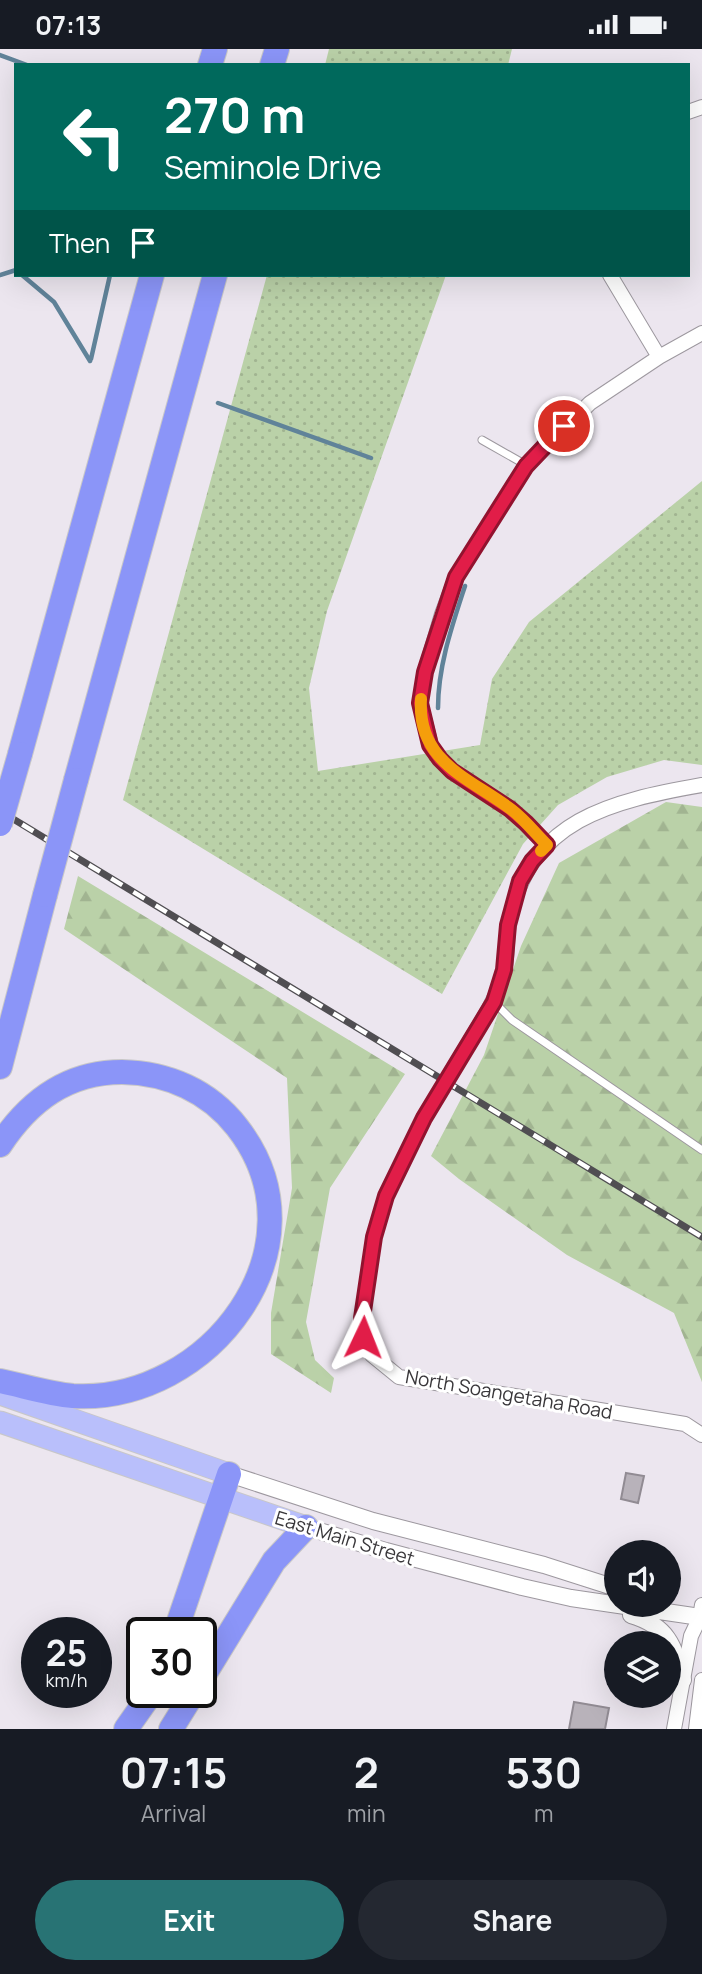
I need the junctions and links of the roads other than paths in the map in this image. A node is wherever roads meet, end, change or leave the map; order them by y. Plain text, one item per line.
1 (151, 277) edge
2 (214, 277) edge
3 (611, 277) edge
4 (702, 333) edge
5 (659, 357) junction
6 (482, 440) dead end
7 (526, 466) junction
8 (702, 785) edge
9 (0, 824) edge
10 (547, 845) junction
11 (494, 1002) junction
12 (0, 1067) edge
13 (0, 1145) edge
14 (702, 1150) edge
15 (0, 1381) edge
16 (0, 1394) edge
17 (0, 1422) edge
18 (702, 1435) edge
19 (229, 1474) junction
20 (220, 1499) junction
21 (306, 1527) junction
22 (604, 1584) edge
23 (571, 1598) junction
24 (681, 1610) edge
25 (701, 1616) edge
26 (180, 1617) edge
27 (217, 1654) edge
28 (683, 1680) junction
29 (702, 1680) edge
30 (141, 1708) edge
31 (184, 1708) edge
32 (126, 1729) edge
33 (171, 1729) edge
34 (674, 1729) edge
35 (696, 1729) edge

1 - 9 highway, bridge
2 - 12 highway, bridge
3 - 5 street
4 - 5 street
5 - 7 street
6 - 7 lane
7 - 10 street
8 - 10 street, North Soangetaha Road
10 - 11 street, North Soangetaha Road
11 - 14 lane
11 - 18 street, North Soangetaha Road, bridge
13 - 15 highway
16 - 19 main road, East Main Street
17 - 20 main road, East Main Street
19 - 20 highway
19 - 22 street, East Main Street
20 - 21 main road, East Main Street
20 - 26 highway
21 - 23 street, East Main Street
21 - 27 highway
23 - 25 street, East Main Street
23 - 28 street
24 - 25 street
25 - 28 street
28 - 34 street
29 - 35 street
30 - 32 highway
31 - 33 highway

